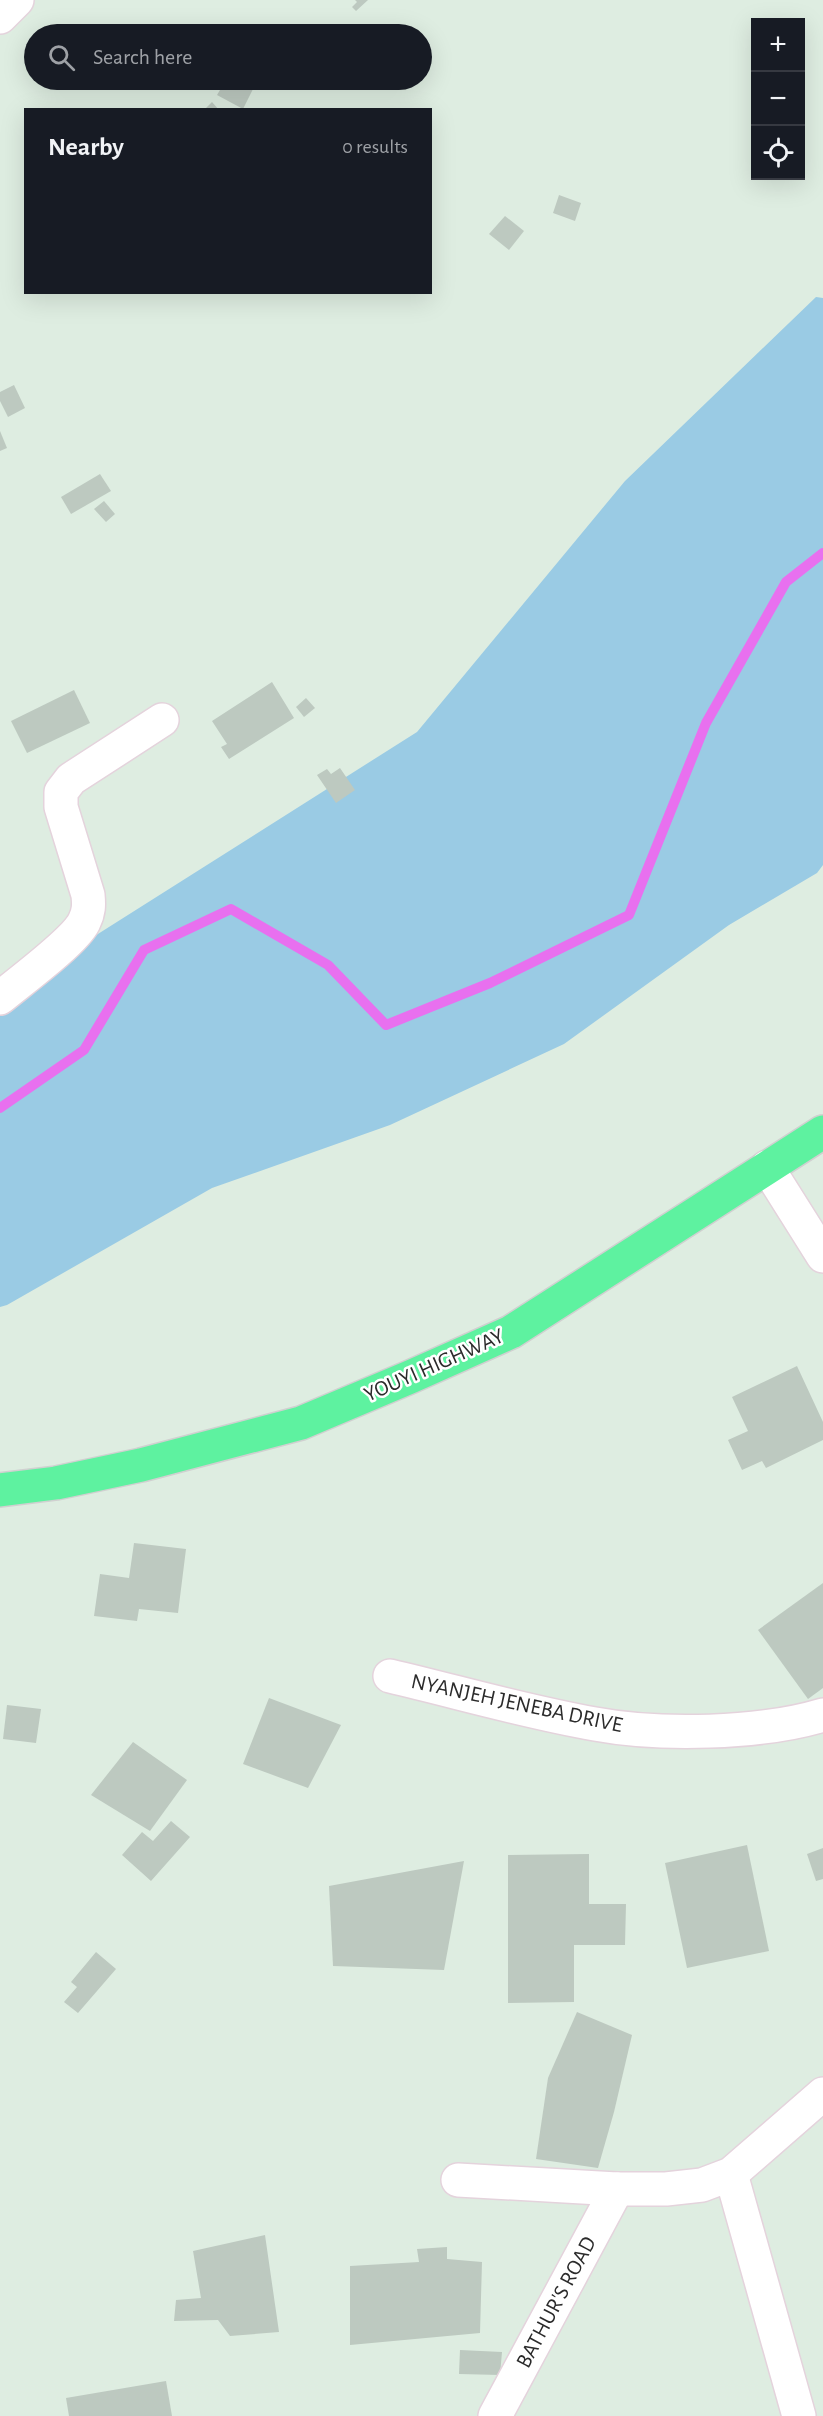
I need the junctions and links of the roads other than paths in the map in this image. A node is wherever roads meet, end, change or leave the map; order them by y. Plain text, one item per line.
1 (17, 0) edge
2 (0, 17) edge
3 (162, 720) dead end
4 (0, 998) edge
5 (823, 1132) edge
6 (767, 1167) junction
7 (823, 1256) edge
8 (0, 1490) edge
9 (390, 1676) dead end
10 (823, 1715) edge
11 (823, 2094) edge
12 (731, 2174) junction
13 (458, 2180) dead end
14 (616, 2189) junction
15 (495, 2416) edge
16 (799, 2416) edge

1 - 2 street
3 - 4 street
5 - 6 main road, YOUYI HIGHWAY
6 - 7 street
6 - 8 main road, YOUYI HIGHWAY
9 - 10 street, NYANJEH JENEBA DRIVE
11 - 12 street
12 - 14 street
12 - 16 street
13 - 14 street
14 - 15 street, BATHUR'S ROAD

